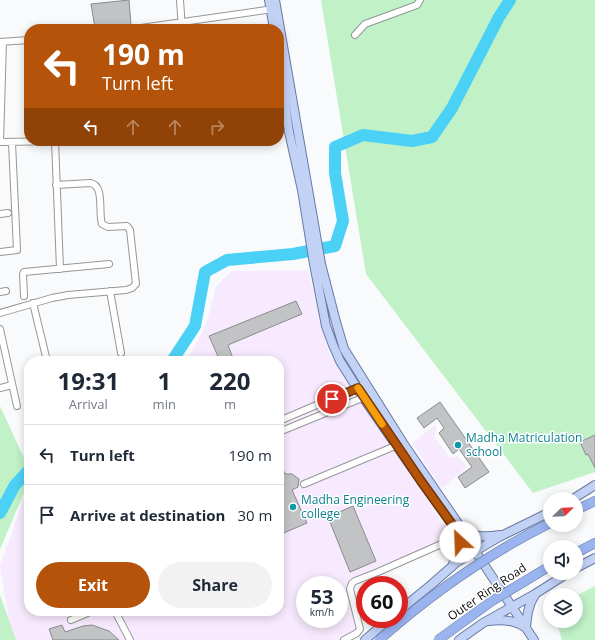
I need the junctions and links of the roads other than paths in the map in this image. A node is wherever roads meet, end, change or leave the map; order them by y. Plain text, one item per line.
1 (180, 0) edge
2 (269, 0) edge
3 (420, 0) edge
4 (274, 6) edge
5 (181, 21) junction
6 (164, 24) edge
7 (181, 24) edge
8 (274, 24) edge
9 (277, 24) edge
10 (355, 35) dead end
11 (24, 40) edge
12 (1, 42) edge
13 (284, 65) edge
14 (284, 97) edge
15 (0, 142) edge
16 (24, 142) edge
17 (12, 143) junction
18 (54, 146) edge
19 (56, 185) junction
20 (0, 214) edge
21 (8, 214) dead end
22 (315, 249) junction
23 (0, 252) edge
24 (109, 264) dead end
25 (60, 268) junction
26 (110, 292) junction
27 (24, 296) dead end
28 (33, 303) junction
29 (0, 313) edge
30 (0, 329) edge
31 (121, 353) dead end
32 (46, 356) edge
33 (3, 359) edge
34 (366, 384) junction
35 (12, 386) junction
36 (0, 388) edge
37 (358, 388) junction
38 (372, 394) junction
39 (364, 398) junction
40 (17, 406) dead end
41 (284, 419) edge
42 (284, 430) edge
43 (400, 444) junction
44 (304, 484) dead end
45 (595, 485) edge
46 (595, 491) edge
47 (583, 493) edge
48 (583, 496) edge
49 (595, 501) edge
50 (583, 507) edge
51 (543, 515) edge
52 (543, 527) edge
53 (460, 531) junction
54 (507, 533) junction
55 (446, 542) dead end
56 (595, 543) edge
57 (583, 549) edge
58 (475, 551) junction
59 (595, 558) edge
60 (583, 564) edge
61 (452, 565) junction
62 (543, 570) edge
63 (557, 580) edge
64 (536, 594) junction
65 (408, 604) edge
66 (512, 606) junction
67 (81, 616) edge
68 (118, 616) edge
69 (72, 620) dead end
70 (483, 623) junction
71 (379, 628) edge
72 (526, 628) junction
73 (130, 640) edge
74 (344, 640) edge
75 (365, 640) edge
76 (379, 640) edge
77 (438, 640) edge
78 (459, 640) edge
79 (534, 640) edge

1 - 5 street
2 - 4 main road
3 - 10 street
4 - 5 street
4 - 8 main road
4 - 9 main road
5 - 6 street
5 - 7 street
11 - 12 street
12 - 15 street
13 - 22 main road
14 - 22 main road
15 - 17 street
16 - 17 street
17 - 23 street
18 - 19 street
19 - 25 street
19 - 26 street
20 - 21 street
22 - 34 main road
22 - 37 main road
24 - 25 street
25 - 27 street
26 - 28 street
26 - 31 street
28 - 29 street
28 - 32 street
30 - 33 street
33 - 35 street
34 - 37 street
34 - 38 main road
35 - 36 street
35 - 40 street
37 - 39 main road
37 - 41 street
38 - 39 street
38 - 43 main road
39 - 42 street
39 - 43 main road
43 - 44 street
43 - 53 main road
45 - 47 main road
46 - 48 main road
49 - 50 highway
51 - 54 main road
52 - 76 highway, bridge
53 - 54 main road
53 - 58 main road
53 - 61 main road
54 - 58 main road
55 - 74 street
56 - 57 highway
58 - 61 main road
58 - 66 main road
59 - 60 main road
61 - 65 main road
62 - 77 highway, Outer Ring Road, bridge
63 - 64 main road
64 - 66 main road
64 - 72 main road
66 - 70 main road
66 - 72 main road
67 - 69 street
68 - 73 street
70 - 72 main road
70 - 78 main road
71 - 75 main road
72 - 79 main road

